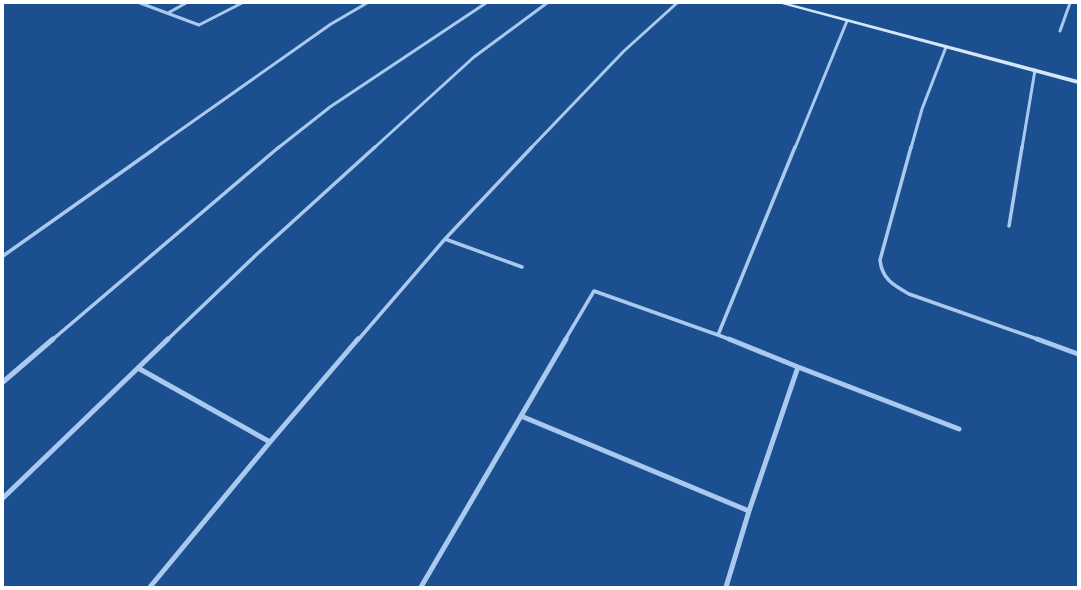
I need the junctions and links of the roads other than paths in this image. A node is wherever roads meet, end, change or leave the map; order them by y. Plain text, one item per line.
1 (140, 3) edge
2 (186, 3) edge
3 (242, 3) edge
4 (367, 3) edge
5 (486, 3) edge
6 (547, 3) edge
7 (677, 3) edge
8 (782, 3) edge
9 (1070, 3) edge
10 (168, 13) junction
11 (847, 21) junction
12 (1060, 31) dead end
13 (946, 47) junction
14 (1035, 70) junction
15 (1078, 82) edge
16 (1009, 226) dead end
17 (445, 239) junction
18 (3, 256) edge
19 (522, 267) dead end
20 (718, 335) junction
21 (1078, 354) edge
22 (798, 367) junction
23 (138, 368) junction
24 (3, 382) edge
25 (521, 416) junction
26 (959, 429) dead end
27 (270, 442) junction
28 (3, 498) edge
29 (749, 511) junction
30 (150, 587) edge
31 (421, 587) edge
32 (726, 587) edge

1 - 10 street
2 - 10 street
3 - 10 street
4 - 18 street
5 - 24 street
6 - 23 street
7 - 17 street
8 - 11 street
9 - 12 street
11 - 13 street
11 - 20 street
13 - 14 street
13 - 21 street
14 - 15 street
14 - 16 street
17 - 19 street
17 - 27 street
20 - 22 street
20 - 25 street
22 - 26 street
22 - 29 street
23 - 27 street
23 - 28 street
25 - 29 street
25 - 31 street
27 - 30 street
29 - 32 street

